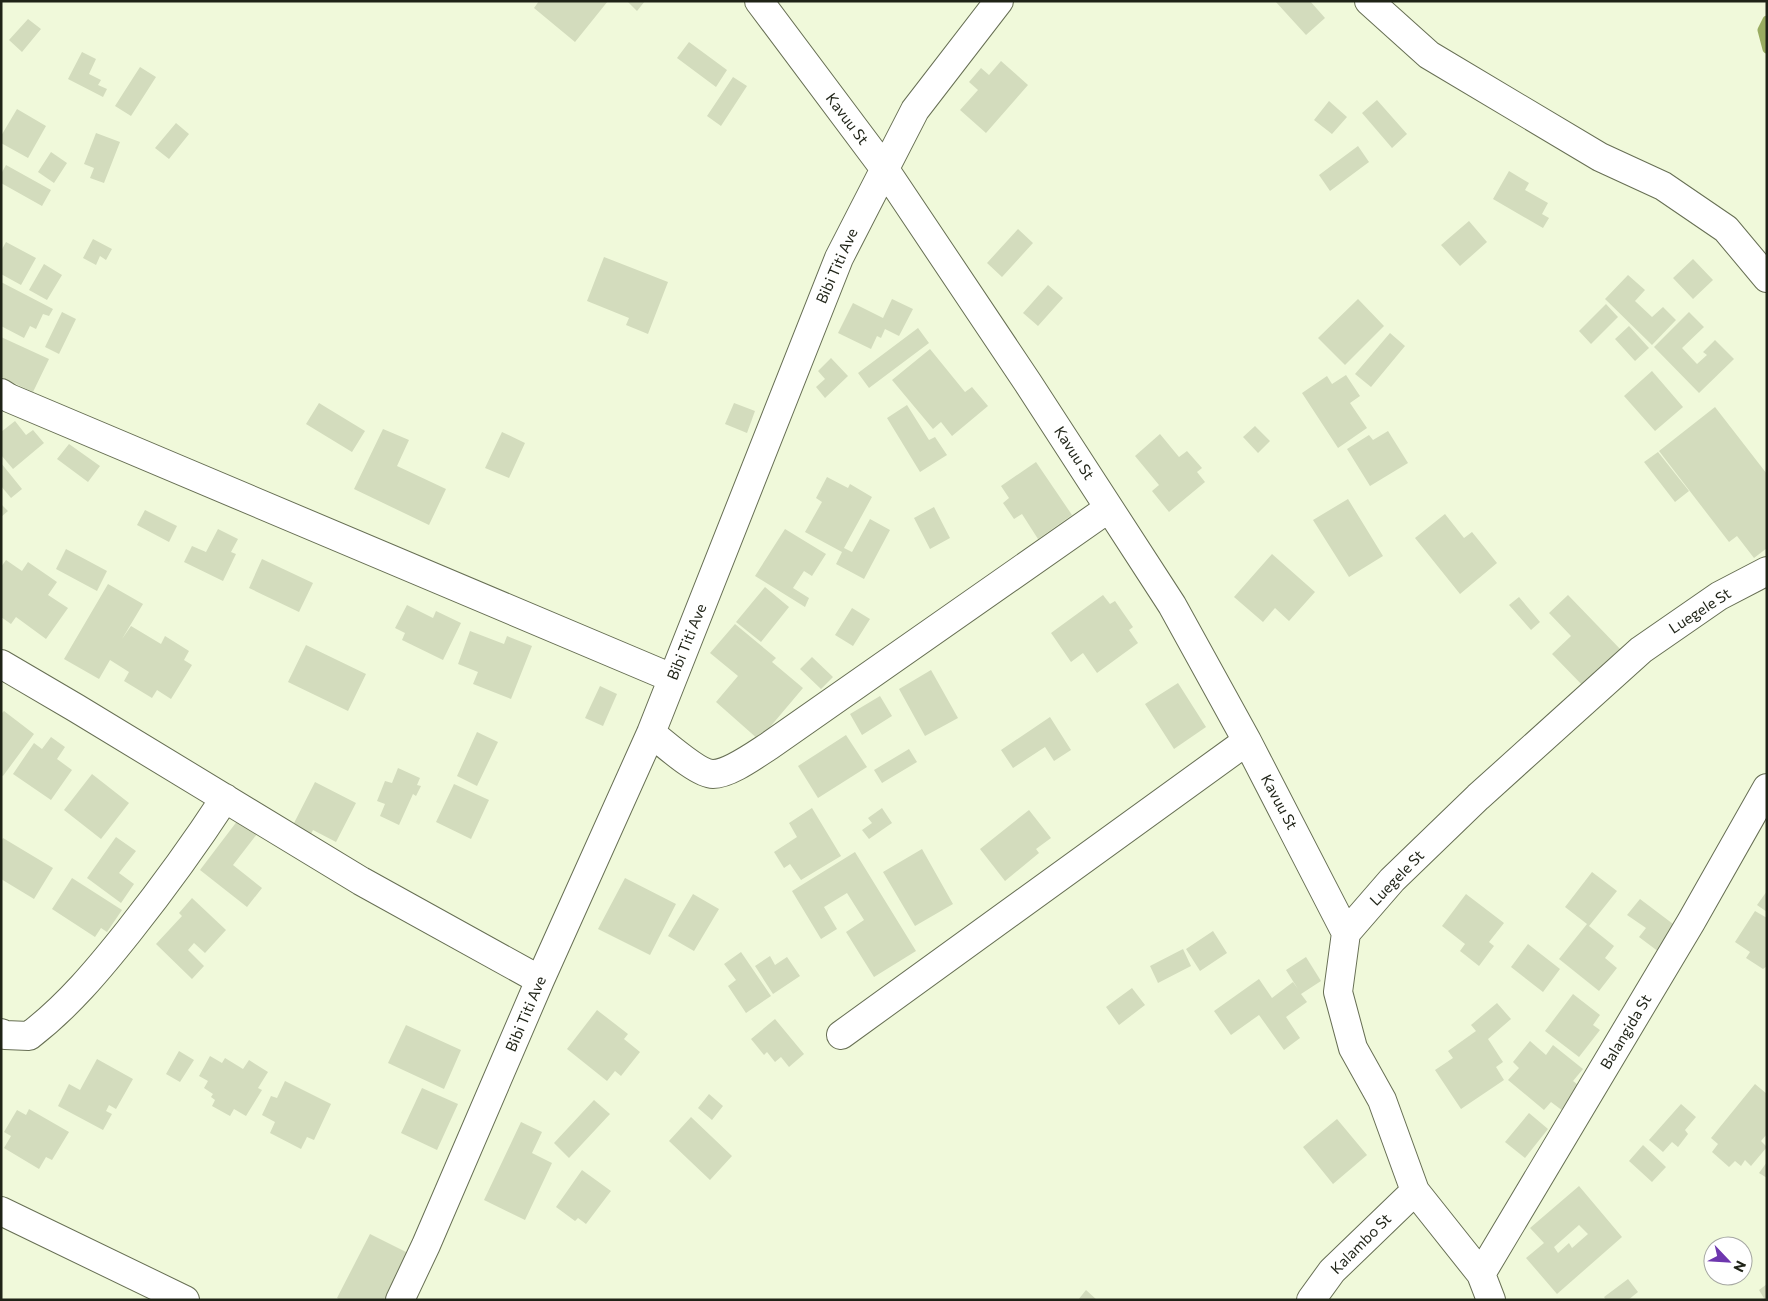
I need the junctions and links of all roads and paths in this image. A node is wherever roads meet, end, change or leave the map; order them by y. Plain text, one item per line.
1 (758, 1) edge
2 (999, 1) edge
3 (1368, 1) edge
4 (884, 168) junction
5 (1767, 278) edge
6 (1, 393) edge
7 (1109, 508) junction
8 (1767, 571) edge
9 (1, 664) edge
10 (672, 678) junction
11 (651, 733) junction
12 (1246, 741) junction
13 (1767, 788) edge
14 (224, 798) junction
15 (1346, 933) junction
16 (540, 980) junction
17 (1, 1033) edge
18 (841, 1035) dead end
19 (1415, 1191) junction
20 (1, 1211) edge
21 (1481, 1274) junction
22 (185, 1300) edge
23 (400, 1300) edge
24 (1311, 1300) edge
25 (1491, 1300) edge

1 - 4 street, Kavuu St
2 - 4 street, Bibi Titi Ave
3 - 5 street
4 - 7 street, Kavuu St
4 - 10 street, Bibi Titi Ave
6 - 10 street
7 - 11 street
7 - 12 street, Kavuu St
8 - 15 street, Luegele St
9 - 14 street
10 - 11 street, Bibi Titi Ave
11 - 16 street, Bibi Titi Ave
12 - 15 street, Kavuu St
12 - 18 street
13 - 21 street, Balangida St
14 - 16 street
14 - 17 street
15 - 19 street
16 - 23 street, Bibi Titi Ave
19 - 21 street
19 - 24 street, Kalambo St
20 - 22 street
21 - 25 street

